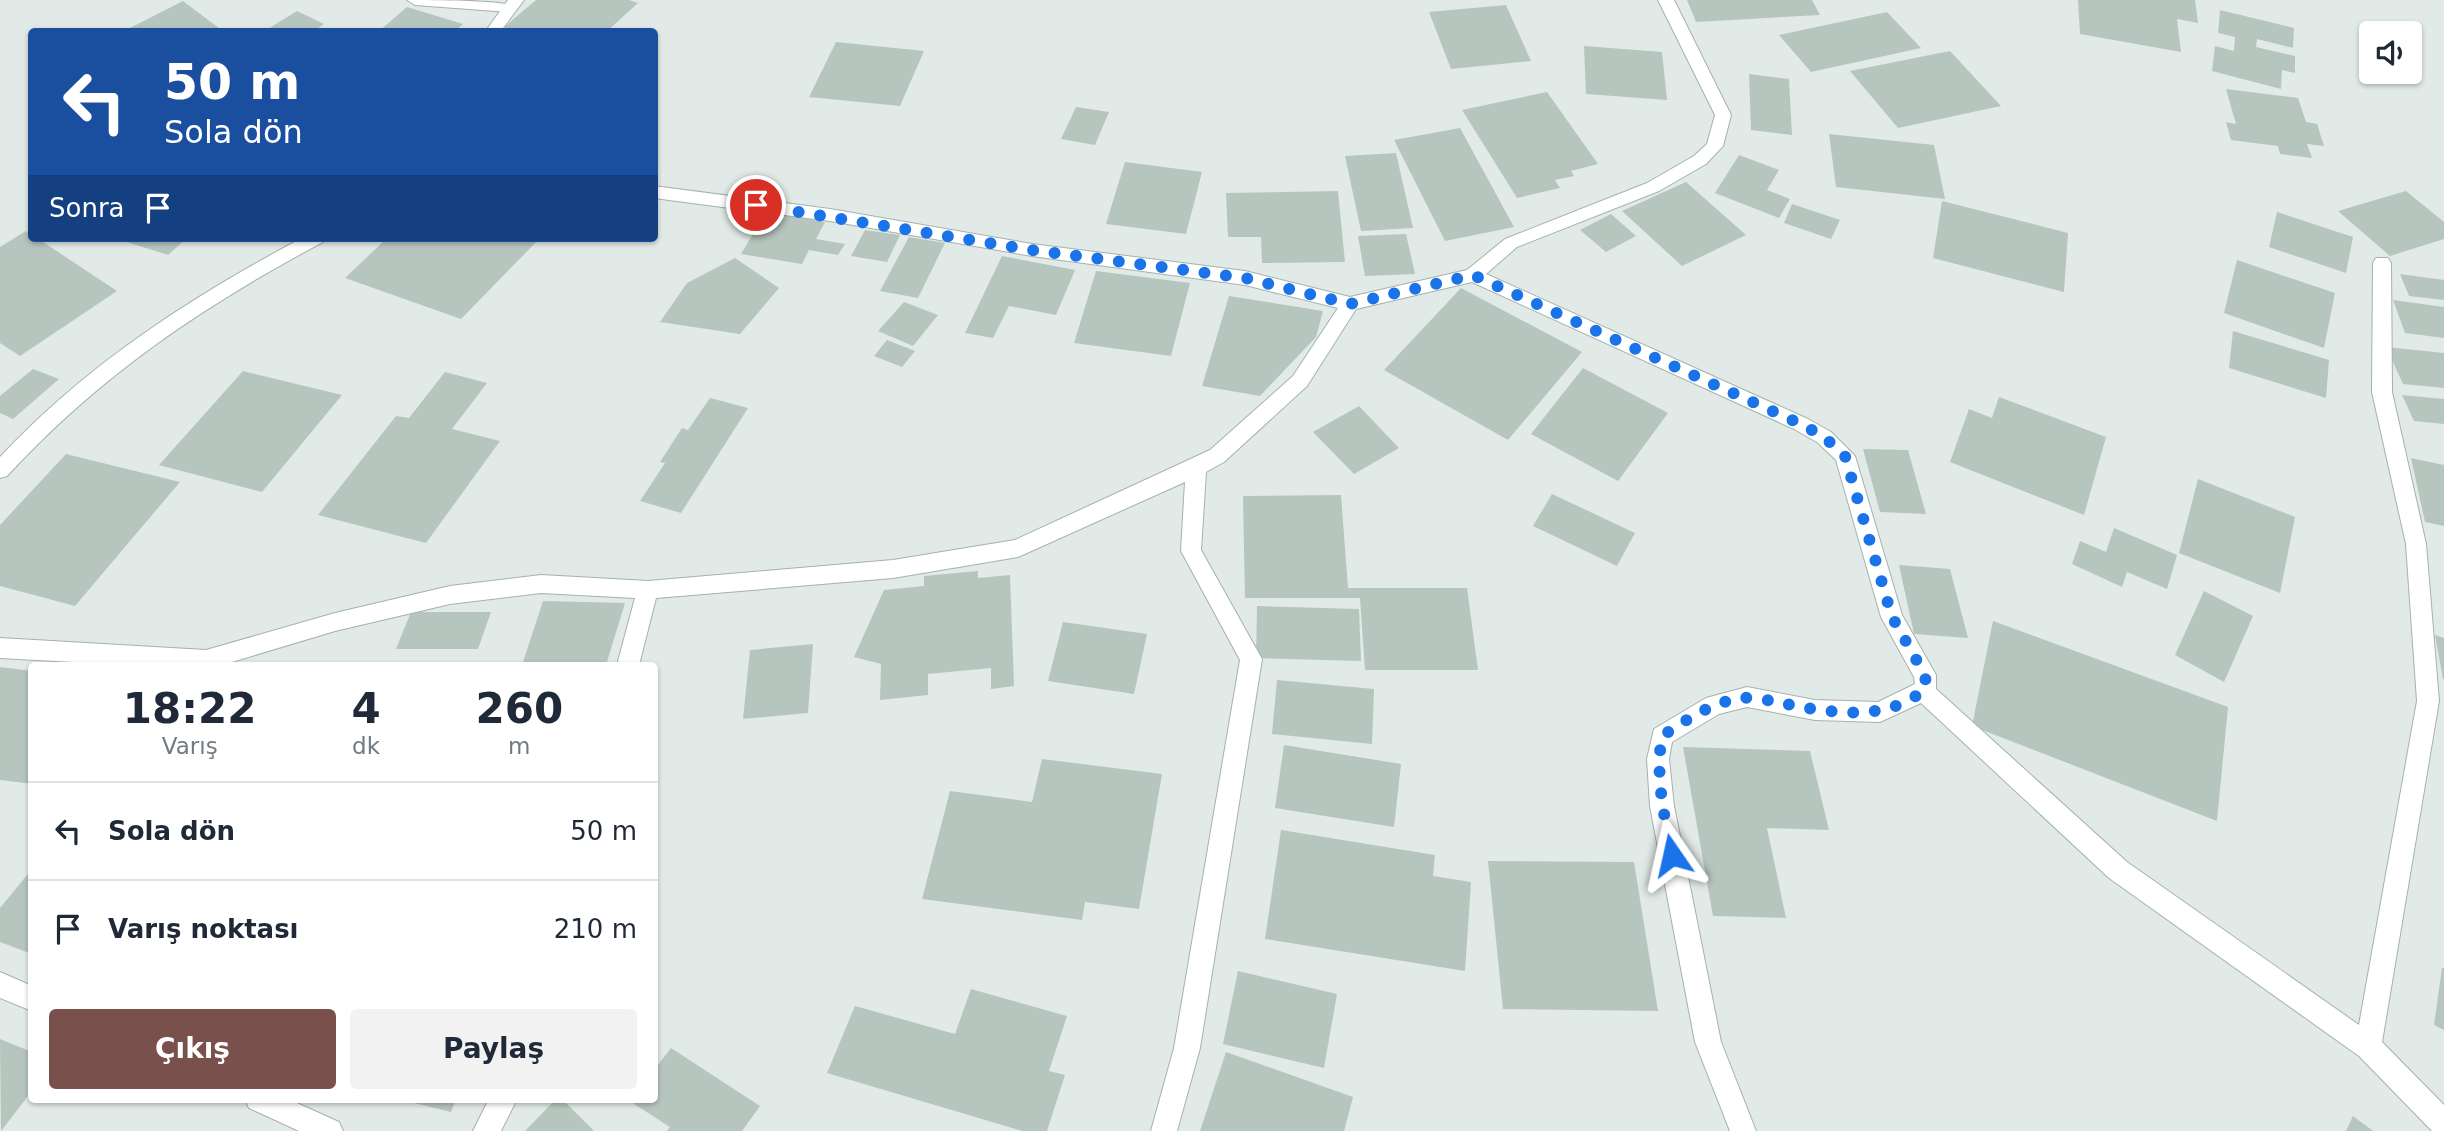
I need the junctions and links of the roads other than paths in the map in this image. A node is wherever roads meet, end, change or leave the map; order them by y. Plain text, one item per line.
1 (415, 0) edge
2 (1666, 0) edge
3 (513, 3) edge
4 (495, 28) edge
5 (658, 192) edge
6 (310, 242) edge
7 (2382, 263) dead end
8 (1473, 275) junction
9 (1350, 304) junction
10 (1196, 468) junction
11 (0, 470) edge
12 (648, 590) junction
13 (0, 648) edge
14 (629, 662) edge
15 (1923, 691) junction
16 (0, 985) edge
17 (28, 997) edge
18 (2368, 1046) junction
19 (267, 1103) edge
20 (502, 1103) edge
21 (2444, 1124) edge
22 (330, 1131) edge
23 (486, 1131) edge
24 (1164, 1131) edge
25 (1743, 1131) edge

1 - 3 street
2 - 8 street
3 - 4 street
5 - 9 street
6 - 11 street
7 - 18 street
8 - 9 street
8 - 15 street
9 - 10 street
10 - 12 street
10 - 24 street
12 - 13 street
12 - 14 street
15 - 18 street
15 - 25 street
16 - 17 street
18 - 21 street
19 - 22 street
20 - 23 street

